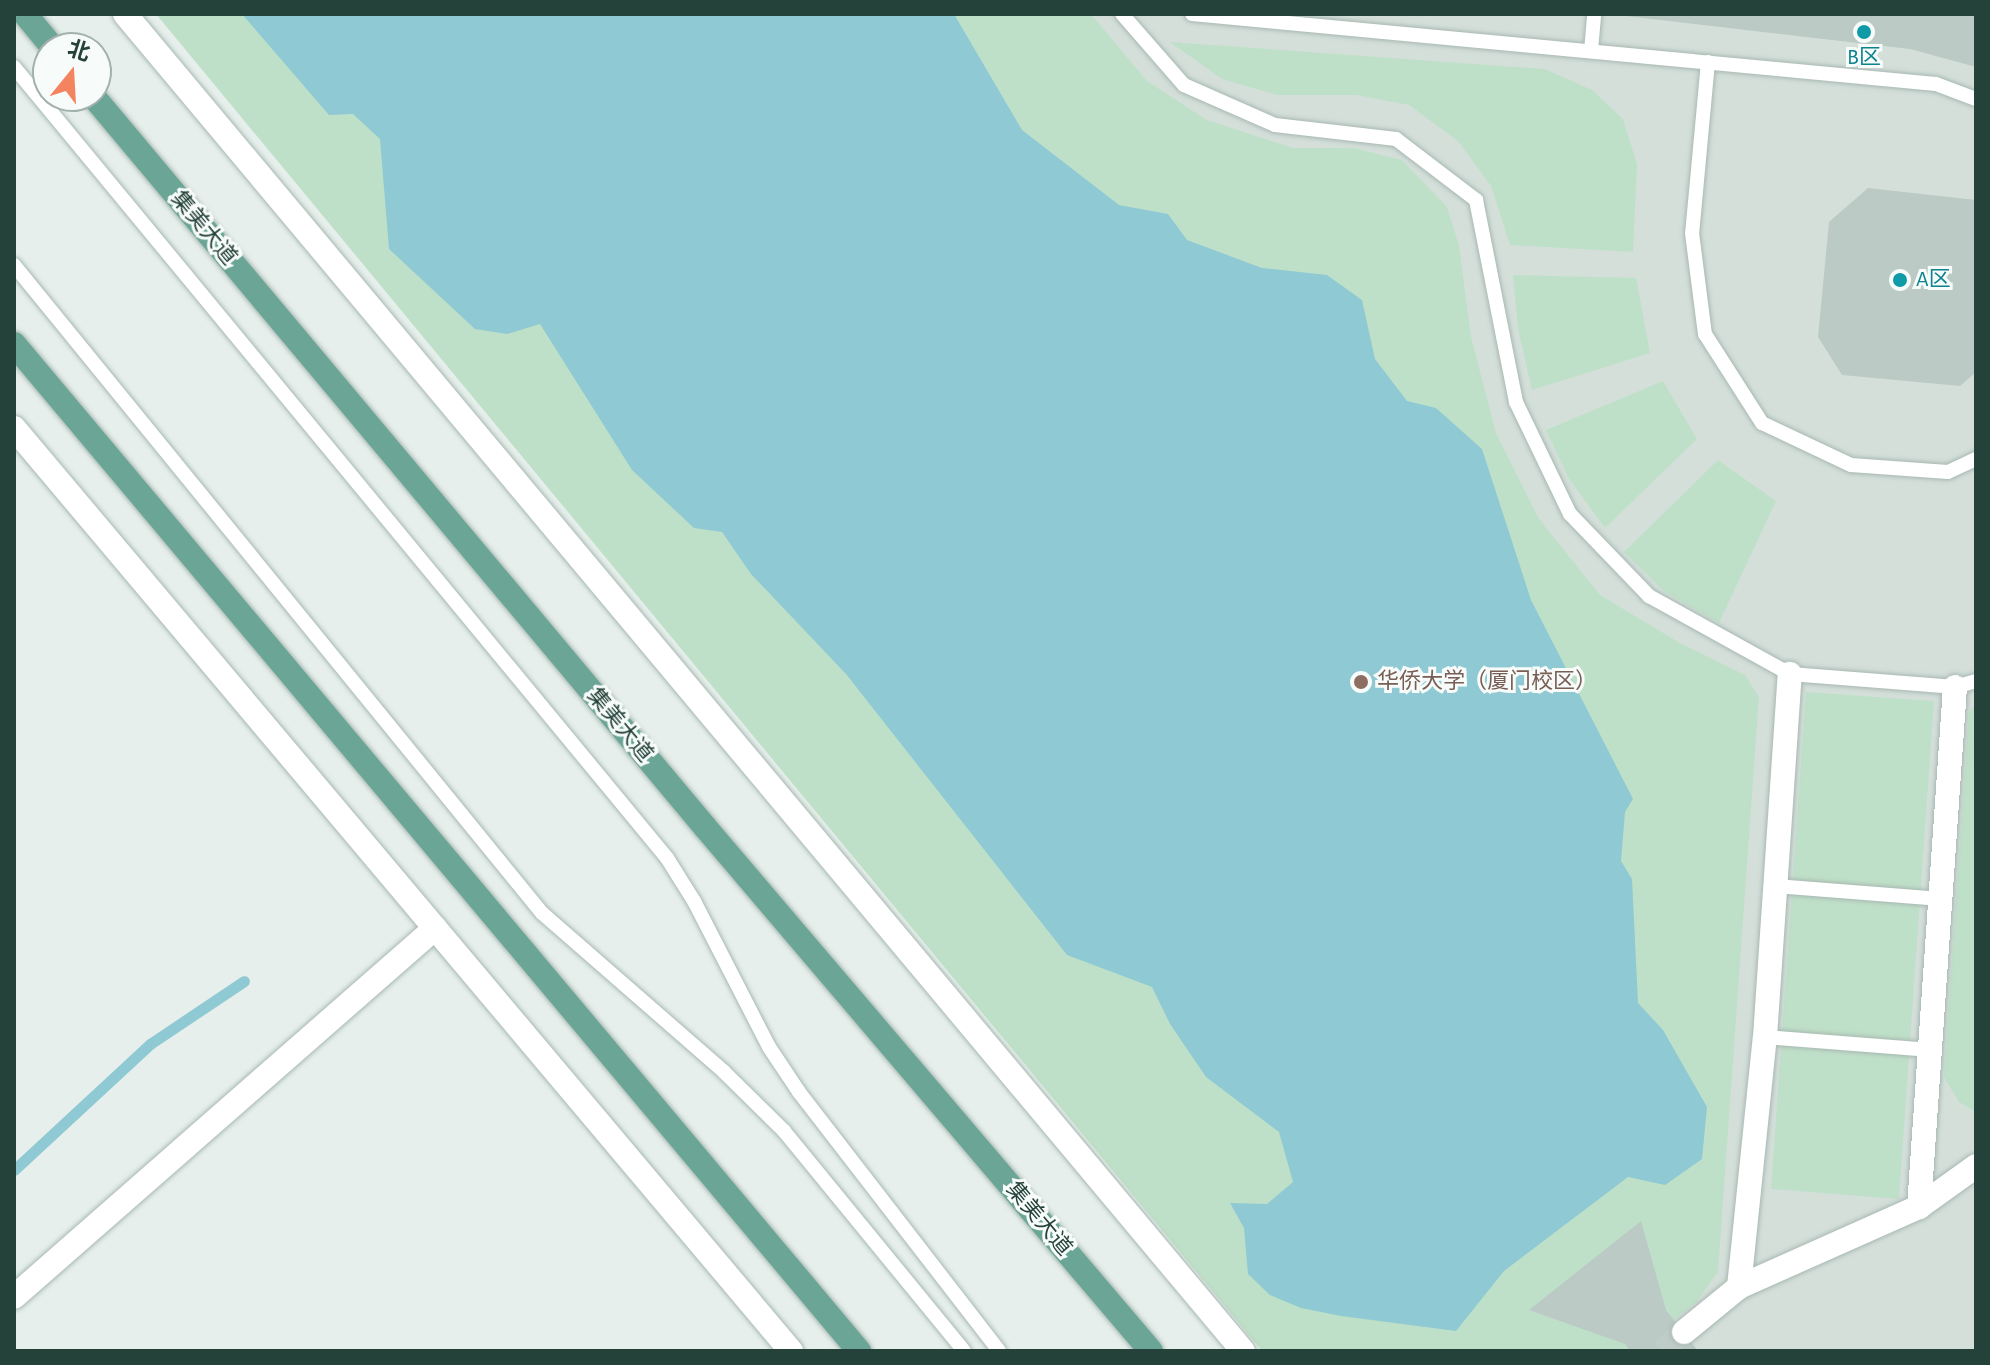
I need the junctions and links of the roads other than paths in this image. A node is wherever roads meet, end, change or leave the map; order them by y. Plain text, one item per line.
1 (25, 14) edge
2 (125, 14) edge
3 (1122, 14) edge
4 (1192, 14) edge
5 (1594, 14) edge
6 (40, 32) edge
7 (1591, 51) junction
8 (1708, 62) junction
9 (14, 67) edge
10 (1976, 99) edge
11 (106, 112) edge
12 (14, 265) edge
13 (14, 344) edge
14 (14, 428) edge
15 (1976, 459) edge
16 (1790, 674) junction
17 (1966, 684) edge
18 (1776, 886) junction
19 (1940, 899) junction
20 (435, 928) junction
21 (1765, 1037) junction
22 (1930, 1050) junction
23 (1976, 1166) edge
24 (1919, 1207) junction
25 (1739, 1287) junction
26 (14, 1297) edge
27 (1684, 1332) tunnel mouth
28 (791, 1351) edge
29 (859, 1351) edge
30 (964, 1351) edge
31 (999, 1351) edge
32 (1151, 1351) edge
33 (1243, 1351) edge

1 - 6 main road
2 - 33 main road
3 - 16 lane
4 - 7 lane
5 - 7 lane
7 - 8 lane
8 - 10 lane
8 - 15 lane
9 - 31 lane
11 - 32 main road, 集美大道
12 - 30 lane
13 - 29 main road
14 - 20 main road
16 - 17 lane
16 - 18 main road
17 - 19 main road
18 - 19 lane
18 - 21 main road
19 - 22 main road
20 - 26 main road
20 - 28 main road
21 - 22 lane
21 - 25 main road
22 - 24 main road
23 - 24 main road
24 - 25 main road
25 - 27 main road

